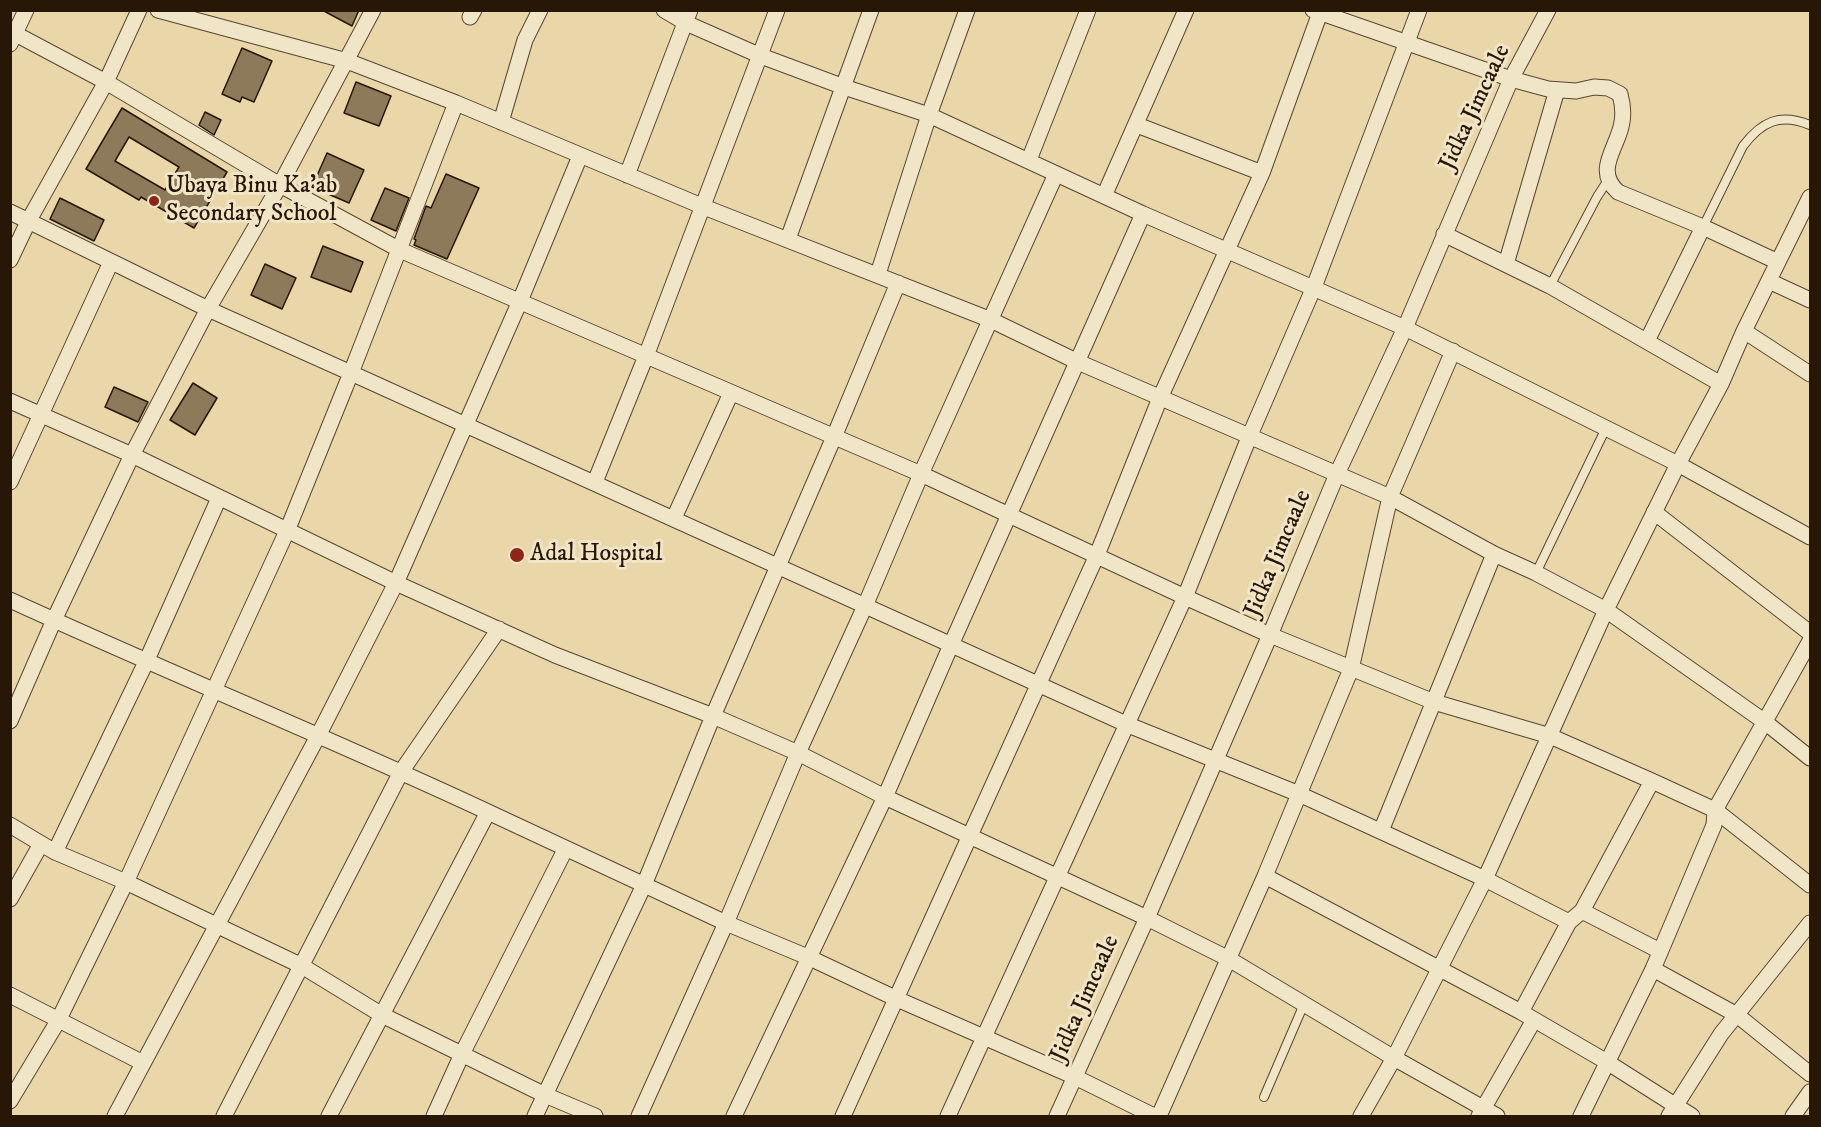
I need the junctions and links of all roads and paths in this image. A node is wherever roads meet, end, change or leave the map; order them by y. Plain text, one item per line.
1 (26, 10) edge
2 (139, 10) edge
3 (158, 10) edge
4 (373, 10) edge
5 (540, 10) edge
6 (663, 10) edge
7 (777, 10) edge
8 (871, 10) edge
9 (967, 10) edge
10 (1088, 10) edge
11 (1186, 10) edge
12 (1419, 10) edge
13 (1548, 10) edge
14 (1318, 11) edge
15 (688, 16) edge
16 (12, 36) edge
17 (1408, 42) junction
18 (761, 56) junction
19 (347, 62) junction
20 (1511, 79) junction
21 (106, 82) junction
22 (844, 87) junction
23 (1557, 90) junction
24 (456, 103) junction
25 (929, 115) junction
26 (501, 122) junction
27 (1137, 124) junction
28 (1810, 125) edge
29 (580, 156) junction
30 (1029, 160) junction
31 (1262, 173) junction
32 (1056, 174) junction
33 (627, 175) junction
34 (1608, 180) junction
35 (280, 185) junction
36 (1104, 196) junction
37 (1810, 197) edge
38 (704, 207) junction
39 (10, 212) edge
40 (1143, 213) junction
41 (1807, 213) edge
42 (29, 220) junction
43 (1703, 227) junction
44 (1444, 234) junction
45 (788, 239) junction
46 (1229, 249) junction
47 (400, 250) junction
48 (10, 260) edge
49 (111, 261) junction
50 (1778, 262) junction
51 (1506, 264) junction
52 (878, 274) junction
53 (1769, 281) junction
54 (898, 283) junction
55 (1551, 286) junction
56 (1314, 287) junction
57 (1810, 300) edge
58 (520, 301) junction
59 (208, 309) junction
60 (991, 320) junction
61 (1405, 328) junction
62 (1744, 331) junction
63 (1647, 341) junction
64 (1453, 351) junction
65 (646, 356) junction
66 (1078, 362) junction
67 (351, 373) junction
68 (1810, 374) edge
69 (1721, 384) junction
70 (731, 393) junction
71 (1160, 398) junction
72 (10, 400) edge
73 (41, 415) junction
74 (466, 425) junction
75 (1606, 428) junction
76 (1250, 435) junction
77 (834, 437) junction
78 (132, 455) junction
79 (1678, 464) junction
80 (921, 474) junction
81 (1337, 474) junction
82 (10, 482) edge
83 (595, 482) junction
84 (1390, 497) junction
85 (219, 498) junction
86 (1654, 512) junction
87 (1010, 516) junction
88 (674, 518) junction
89 (287, 531) junction
90 (1810, 537) edge
91 (1494, 554) junction
92 (1097, 555) junction
93 (778, 565) junction
94 (1536, 573) junction
95 (396, 583) junction
96 (1185, 597) junction
97 (10, 600) edge
98 (865, 606) junction
99 (1606, 610) junction
100 (54, 620) junction
101 (499, 629) junction
102 (1810, 633) edge
103 (1270, 634) junction
104 (1810, 641) edge
105 (951, 645) junction
106 (146, 662) junction
107 (1351, 669) junction
108 (1039, 685) junction
109 (214, 692) junction
110 (1434, 702) junction
111 (713, 716) junction
112 (10, 721) edge
113 (1765, 722) junction
114 (1126, 724) junction
115 (318, 736) junction
116 (1550, 736) junction
117 (798, 753) junction
118 (1810, 758) edge
119 (1214, 761) junction
120 (401, 772) junction
121 (1652, 781) junction
122 (1299, 794) junction
123 (885, 797) junction
124 (1715, 810) junction
125 (488, 812) junction
126 (10, 825) edge
127 (1381, 831) junction
128 (970, 836) junction
129 (41, 844) junction
130 (565, 850) junction
131 (55, 852) junction
132 (1265, 876) junction
133 (1057, 877) junction
134 (1485, 879) junction
135 (126, 882) junction
136 (644, 885) junction
137 (1810, 885) edge
138 (10, 899) edge
139 (1582, 911) junction
140 (1147, 918) junction
141 (1569, 922) junction
142 (726, 923) junction
143 (1810, 923) edge
144 (217, 927) junction
145 (1660, 951) junction
146 (810, 958) junction
147 (1229, 959) junction
148 (302, 966) junction
149 (1441, 969) junction
150 (1653, 969) junction
151 (10, 995) edge
152 (897, 999) junction
153 (1304, 1004) junction
154 (382, 1015) junction
155 (1737, 1015) junction
156 (1528, 1016) junction
157 (58, 1021) junction
158 (984, 1036) junction
159 (462, 1054) junction
160 (1394, 1058) junction
161 (1607, 1062) junction
162 (144, 1063) junction
163 (1810, 1074) edge
164 (1075, 1077) junction
165 (1810, 1092) edge
166 (545, 1095) junction
167 (1264, 1097) dead end
168 (10, 1101) edge
169 (1672, 1111) edge
170 (1487, 1114) edge
171 (115, 1116) edge
172 (224, 1116) edge
173 (329, 1116) edge
174 (434, 1116) edge
175 (536, 1116) edge
176 (595, 1116) edge
177 (639, 1116) edge
178 (734, 1116) edge
179 (843, 1116) edge
180 (948, 1116) edge
181 (1058, 1116) edge
182 (1154, 1116) edge
183 (1160, 1116) edge
184 (1361, 1116) edge
185 (1581, 1116) edge
186 (1692, 1116) edge
187 (1793, 1116) edge

1 - 16 street
2 - 21 street
3 - 19 street
4 - 19 street
5 - 26 street
6 - 15 street
7 - 18 street
8 - 22 street
9 - 25 street
10 - 30 street
11 - 27 street
12 - 17 street
13 - 20 street, Jidka Jimcaale
14 - 17 street
14 - 31 street
15 - 18 street
15 - 33 street
16 - 21 street
17 - 20 street
17 - 56 street
18 - 22 street
18 - 38 street
19 - 24 street
19 - 35 street
20 - 23 street
20 - 44 street, Jidka Jimcaale
21 - 35 street
21 - 42 street
22 - 25 street
22 - 45 street
23 - 34 street
23 - 51 street
24 - 26 street
24 - 47 street
25 - 30 street
25 - 52 street
26 - 29 street
27 - 31 street
27 - 36 street
28 - 43 lane
29 - 33 street
29 - 58 street
30 - 32 street
31 - 46 street
32 - 36 street
32 - 60 street
33 - 38 street
34 - 43 street
34 - 55 lane
35 - 47 street
35 - 59 street
36 - 40 street
37 - 41 street
38 - 45 street
38 - 65 street
39 - 42 street
40 - 46 street
40 - 66 street
41 - 50 street
42 - 48 street
42 - 49 street
43 - 50 street
43 - 63 street
44 - 51 street
44 - 61 street, Jidka Jimcaale
45 - 52 street
46 - 56 street
46 - 71 street
47 - 58 street
47 - 67 street
49 - 59 street
49 - 73 street
50 - 53 street
51 - 55 street
52 - 54 street
53 - 57 street
53 - 62 street
54 - 60 street
54 - 77 street
55 - 63 street
56 - 61 street
56 - 76 street
58 - 65 street
58 - 74 street
59 - 67 street
59 - 78 street
60 - 66 street
60 - 80 street
61 - 64 street
61 - 81 street, Jidka Jimcaale
62 - 68 street
62 - 69 street
63 - 69 street
64 - 75 street
64 - 84 street
65 - 70 street
65 - 83 street
66 - 71 street
66 - 87 street
67 - 74 street
67 - 89 street
69 - 79 street
70 - 77 street
70 - 88 street
71 - 76 street
71 - 92 street
72 - 73 street
73 - 78 street
73 - 82 street
74 - 83 street
74 - 95 street
75 - 79 street
75 - 94 lane
76 - 81 street
76 - 96 street
77 - 80 street
77 - 93 street
78 - 85 street
78 - 100 street
79 - 86 street
79 - 90 street
80 - 87 street
80 - 98 street
81 - 84 street
81 - 103 street, Jidka Jimcaale
83 - 88 street
84 - 91 street
84 - 107 street
85 - 89 street
85 - 106 street
86 - 99 street
86 - 102 street
87 - 92 street
87 - 105 street
88 - 93 street
89 - 95 street
89 - 109 street
91 - 94 street
91 - 110 street
92 - 96 street
92 - 108 street
93 - 98 street
93 - 111 street
94 - 99 street
95 - 101 street
95 - 115 street
96 - 103 street
96 - 114 street
97 - 100 street
98 - 105 street
98 - 117 street
99 - 113 street
99 - 116 street
100 - 106 street
100 - 112 street
101 - 111 street
101 - 120 street
103 - 107 street
103 - 119 street, Jidka Jimcaale
104 - 113 street
105 - 108 street
105 - 123 street
106 - 109 street
106 - 131 street
107 - 110 street
107 - 122 street
108 - 114 street
108 - 128 street
109 - 115 street
109 - 135 street
110 - 116 street
110 - 127 street
111 - 117 street
111 - 136 street
113 - 118 street
113 - 124 street
114 - 119 street
114 - 133 street
115 - 120 street
115 - 144 street
116 - 121 street
116 - 134 street
117 - 123 street
117 - 142 street
119 - 122 street
119 - 140 street, Jidka Jimcaale
120 - 125 street
120 - 148 street
121 - 124 street
121 - 139 street
122 - 127 street
122 - 132 street
123 - 128 street
123 - 146 street
124 - 137 street
124 - 145 street
125 - 130 street
125 - 154 street
126 - 129 street
127 - 134 street
128 - 133 street
128 - 152 street
129 - 131 street
129 - 138 street
130 - 136 street
130 - 159 street
131 - 135 street
132 - 147 street
132 - 149 street
133 - 140 street
133 - 158 street
134 - 141 street
134 - 149 street
135 - 144 street
135 - 157 street
136 - 142 street
136 - 166 street
139 - 141 street
139 - 145 street
140 - 147 street
140 - 164 street, Jidka Jimcaale
141 - 156 street
142 - 146 street
142 - 177 street
143 - 155 street
144 - 148 street
144 - 162 street
145 - 150 street
146 - 152 street
146 - 178 street
147 - 153 street
147 - 183 street
148 - 154 street
148 - 172 street
149 - 156 street
149 - 160 street
150 - 155 street
150 - 161 street
151 - 157 street
152 - 158 street
152 - 179 street
153 - 160 street
153 - 167 lane
154 - 159 street
154 - 173 street
155 - 163 street
155 - 169 street
156 - 161 street
156 - 170 street
157 - 162 street
157 - 168 street
158 - 164 street
158 - 180 street
159 - 166 street
159 - 174 street
160 - 170 street
160 - 184 street
161 - 169 street
161 - 185 street
162 - 171 street
164 - 181 street, Jidka Jimcaale
164 - 182 street
165 - 187 street
166 - 175 street
166 - 176 street
169 - 186 street

